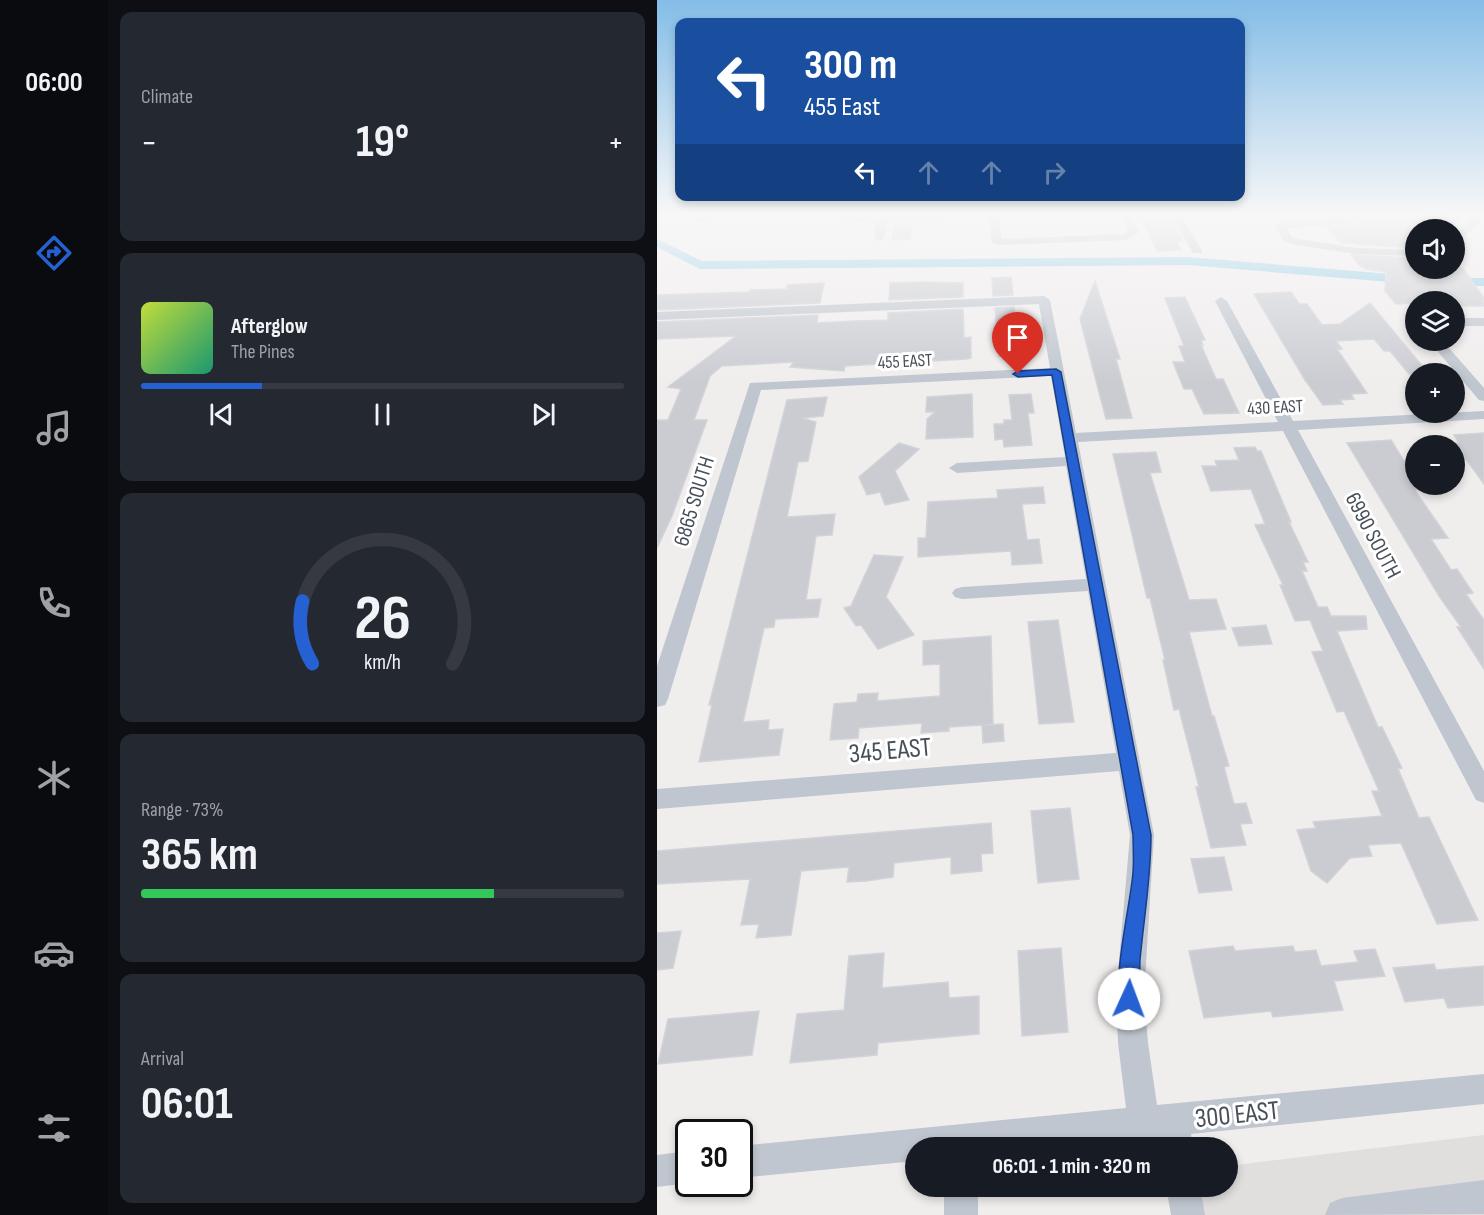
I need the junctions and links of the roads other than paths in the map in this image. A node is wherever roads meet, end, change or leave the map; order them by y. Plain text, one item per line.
1 (1221, 301) dead end
2 (657, 316) edge
3 (1465, 322) edge
4 (1484, 322) edge
5 (1443, 351) edge
6 (1056, 372) junction
7 (755, 386) joint
8 (1484, 398) edge
9 (1484, 415) edge
10 (1288, 426) junction
11 (1069, 438) junction
12 (1073, 461) junction
13 (957, 468) dead end
14 (1096, 584) junction
15 (963, 593) dead end
16 (657, 699) edge
17 (1129, 761) junction
18 (1484, 792) edge
19 (657, 799) edge
20 (1484, 1089) edge
21 (1164, 1130) edge
22 (1062, 1137) edge
23 (905, 1148) edge
24 (753, 1161) edge
25 (675, 1169) edge
26 (657, 1171) edge
27 (961, 1197) edge
28 (1185, 1197) edge
29 (1484, 1197) edge
30 (961, 1215) edge
31 (1188, 1215) edge
32 (1342, 1215) edge

1 - 10 street, 6990 SOUTH
2 - 6 street
3 - 4 street
5 - 8 street
6 - 7 street, 455 EAST
6 - 11 street
7 - 16 street, 6865 SOUTH
9 - 10 street, 430 EAST
10 - 11 street, 430 EAST
10 - 18 street, 6990 SOUTH
11 - 12 street
12 - 13 street
12 - 14 street
14 - 15 street
14 - 17 street
17 - 19 street, 345 EAST
17 - 21 street
20 - 21 street, 300 EAST
21 - 22 street, 300 EAST
23 - 24 street, 300 EAST
25 - 26 street
27 - 30 street
28 - 31 street
29 - 32 street

